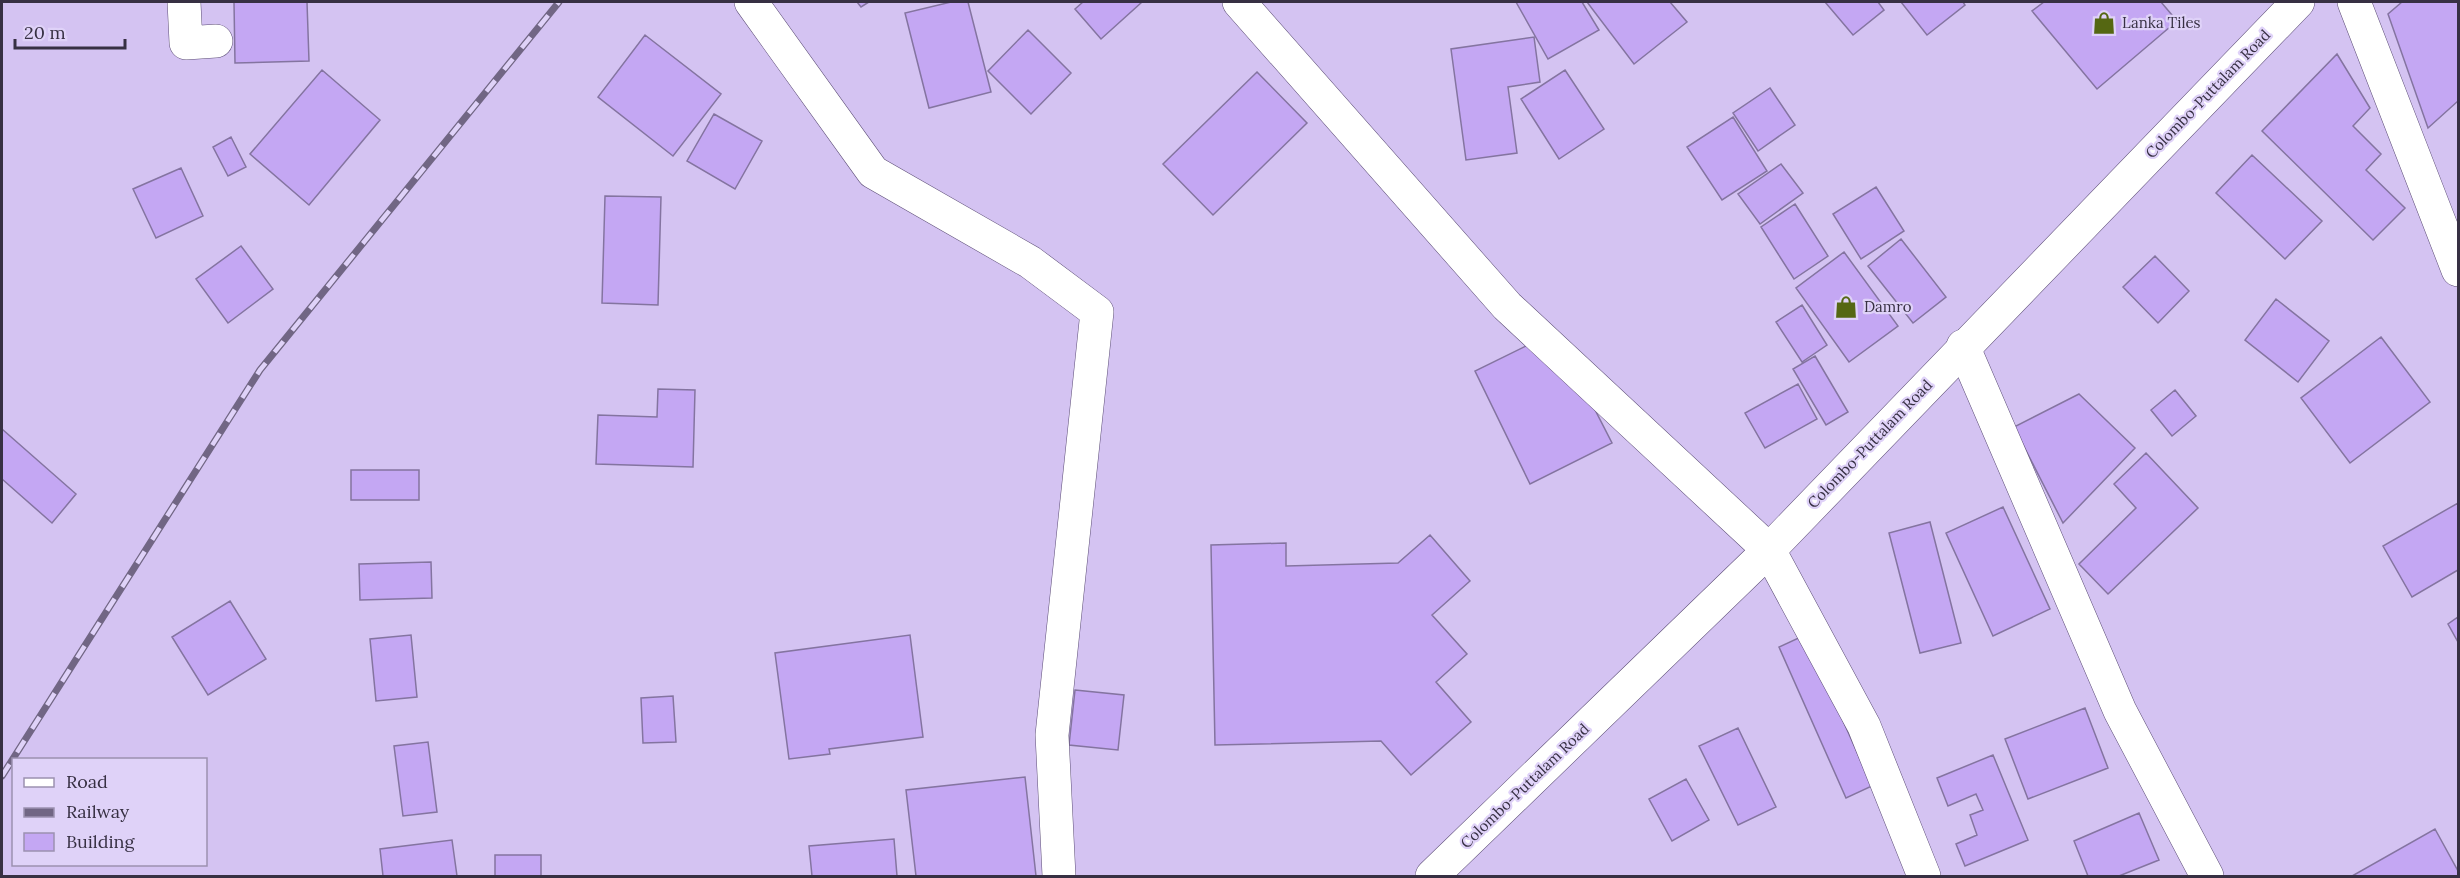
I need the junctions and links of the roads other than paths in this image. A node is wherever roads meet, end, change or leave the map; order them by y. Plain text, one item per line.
1 (184, 2) edge
2 (751, 2) edge
3 (1239, 2) edge
4 (2298, 2) edge
5 (2354, 2) edge
6 (216, 41) dead end
7 (2458, 270) edge
8 (1963, 346) junction
9 (1769, 550) junction
10 (1059, 876) edge
11 (1432, 876) edge
12 (1924, 876) edge
13 (2207, 876) edge

1 - 6 main road
2 - 10 main road
3 - 9 main road
4 - 8 main road, Colombo-Puttalam Road
5 - 7 main road
8 - 9 main road, Colombo-Puttalam Road
8 - 13 main road
9 - 11 main road, Colombo-Puttalam Road
9 - 12 main road

